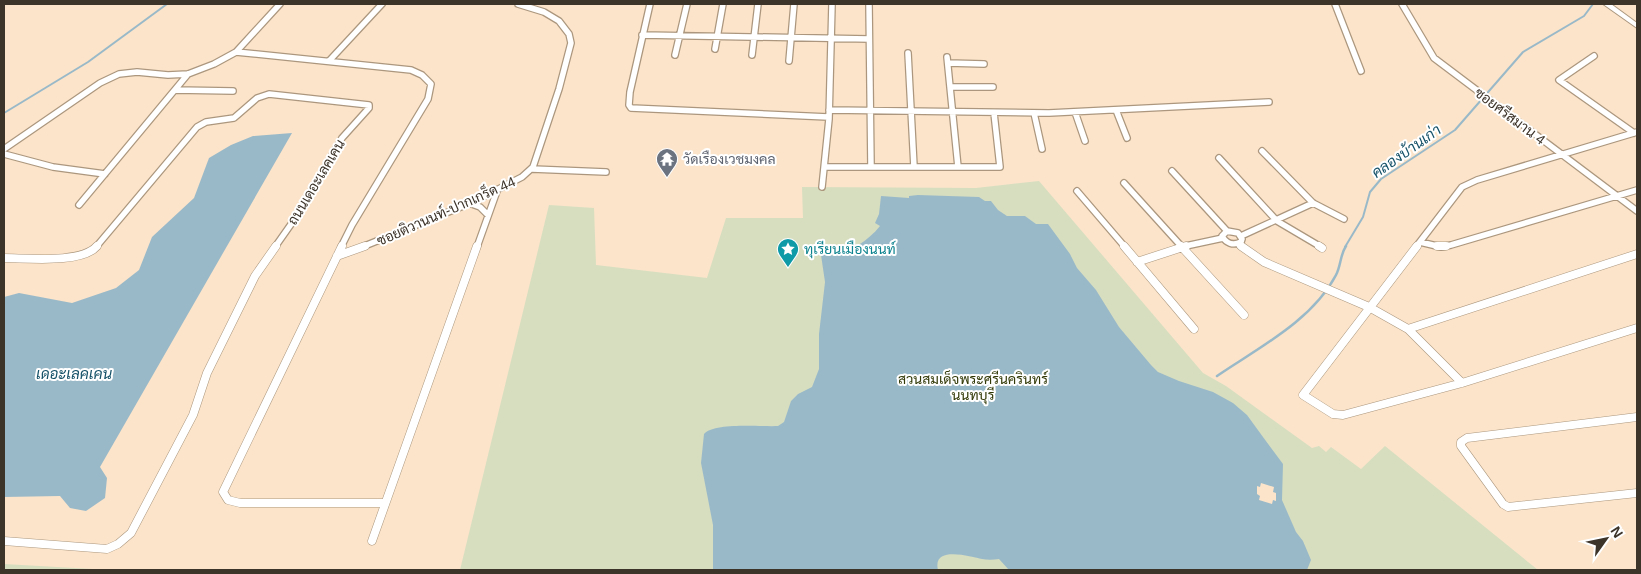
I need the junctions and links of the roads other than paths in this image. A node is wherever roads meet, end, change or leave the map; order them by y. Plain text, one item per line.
1 (280, 4) edge
2 (382, 4) edge
3 (518, 4) edge
4 (650, 4) edge
5 (687, 4) edge
6 (723, 4) edge
7 (758, 4) edge
8 (794, 4) edge
9 (832, 4) edge
10 (869, 4) edge
11 (1335, 4) edge
12 (1402, 4) edge
13 (1607, 4) edge
14 (1618, 4) edge
15 (1637, 18) edge
16 (1637, 26) edge
17 (642, 35) junction
18 (680, 35) junction
19 (717, 36) junction
20 (754, 37) junction
21 (791, 37) junction
22 (831, 38) junction
23 (869, 39) junction
24 (715, 49) dead end
25 (236, 52) junction
26 (908, 53) dead end
27 (675, 55) dead end
28 (752, 55) dead end
29 (1594, 56) dead end
30 (329, 61) junction
31 (789, 61) dead end
32 (984, 64) dead end
33 (1361, 71) dead end
34 (188, 74) junction
35 (951, 86) junction
36 (993, 87) dead end
37 (175, 90) junction
38 (233, 91) dead end
39 (1269, 102) dead end
40 (1116, 110) junction
41 (871, 112) junction
42 (911, 112) junction
43 (954, 112) junction
44 (1075, 112) junction
45 (994, 113) junction
46 (1034, 113) junction
47 (829, 114) junction
48 (1636, 132) edge
49 (1127, 138) dead end
50 (1085, 142) dead end
51 (1042, 149) dead end
52 (4, 150) edge
53 (1262, 151) dead end
54 (4, 154) edge
55 (1561, 155) junction
56 (1220, 158) dead end
57 (826, 167) junction
58 (872, 167) junction
59 (914, 167) junction
60 (958, 167) junction
61 (532, 169) junction
62 (1172, 171) dead end
63 (606, 172) dead end
64 (105, 174) junction
65 (1124, 183) dead end
66 (822, 187) dead end
67 (1637, 190) edge
68 (497, 191) junction
69 (1077, 191) dead end
70 (1617, 196) junction
71 (469, 203) junction
72 (1313, 203) junction
73 (80, 205) dead end
74 (1637, 211) edge
75 (488, 215) junction
76 (1344, 219) dead end
77 (1277, 221) junction
78 (1227, 230) junction
79 (1241, 236) junction
80 (1223, 238) junction
81 (1420, 242) junction
82 (1238, 244) junction
83 (1182, 247) junction
84 (1322, 248) dead end
85 (1637, 254) edge
86 (336, 256) junction
87 (4, 258) edge
88 (1137, 262) junction
89 (1369, 307) junction
90 (1244, 315) dead end
91 (1637, 328) edge
92 (1194, 329) dead end
93 (1408, 329) junction
94 (1462, 383) junction
95 (1637, 417) edge
96 (1637, 492) edge
97 (385, 503) junction
98 (372, 540) dead end
99 (4, 541) edge

1 - 25 street
2 - 30 street
3 - 61 street
4 - 17 street
5 - 18 street
6 - 19 street
7 - 20 street
8 - 21 street
9 - 22 street
10 - 23 street
11 - 33 street
12 - 55 street, ซอยศรีสมาน 4
13 - 16 main road
14 - 15 main road
17 - 18 street
17 - 47 street
18 - 19 street
18 - 27 street
19 - 20 street
19 - 24 street
20 - 21 street
20 - 28 street
21 - 22 street
21 - 31 street
22 - 23 street
22 - 47 street
23 - 41 street
25 - 30 street
25 - 34 street
26 - 42 street
29 - 48 street
30 - 86 street
32 - 35 street
34 - 37 street
34 - 52 street
35 - 36 street
35 - 43 street
37 - 38 street
37 - 64 street
39 - 40 street
40 - 44 street
40 - 49 street
41 - 42 street
41 - 47 street
41 - 58 street
42 - 43 street
42 - 59 street
43 - 45 street
43 - 60 street
44 - 46 street
44 - 50 street
45 - 46 street
45 - 60 street
46 - 51 street
47 - 57 street
48 - 55 street
53 - 72 street
54 - 64 street
55 - 70 street, ซอยศรีสมาน 4
55 - 81 street
56 - 77 street
57 - 58 street
57 - 66 street
58 - 59 street
59 - 60 street
61 - 63 street
61 - 68 street, ซอยติวานนท์-ปากเกร็ด 44
62 - 78 street
64 - 73 street
65 - 83 street
67 - 70 street
68 - 71 street, ซอยติวานนท์-ปากเกร็ด 44
68 - 75 street
69 - 88 street
70 - 74 street, ซอยศรีสมาน 4
70 - 81 street
71 - 75 street
71 - 86 street, ซอยติวานนท์-ปากเกร็ด 44
72 - 76 street
72 - 77 street
75 - 97 street
77 - 79 street
77 - 84 street
78 - 79 street
78 - 80 street
79 - 82 street
80 - 82 street
80 - 83 street
81 - 89 street
82 - 89 street
83 - 88 street
83 - 90 street
85 - 93 street
86 - 97 street
87 - 99 street, ถนนเดอะเลคเคน
88 - 92 street
89 - 93 street
89 - 94 street
91 - 94 street
93 - 94 street
95 - 96 street
97 - 98 street

